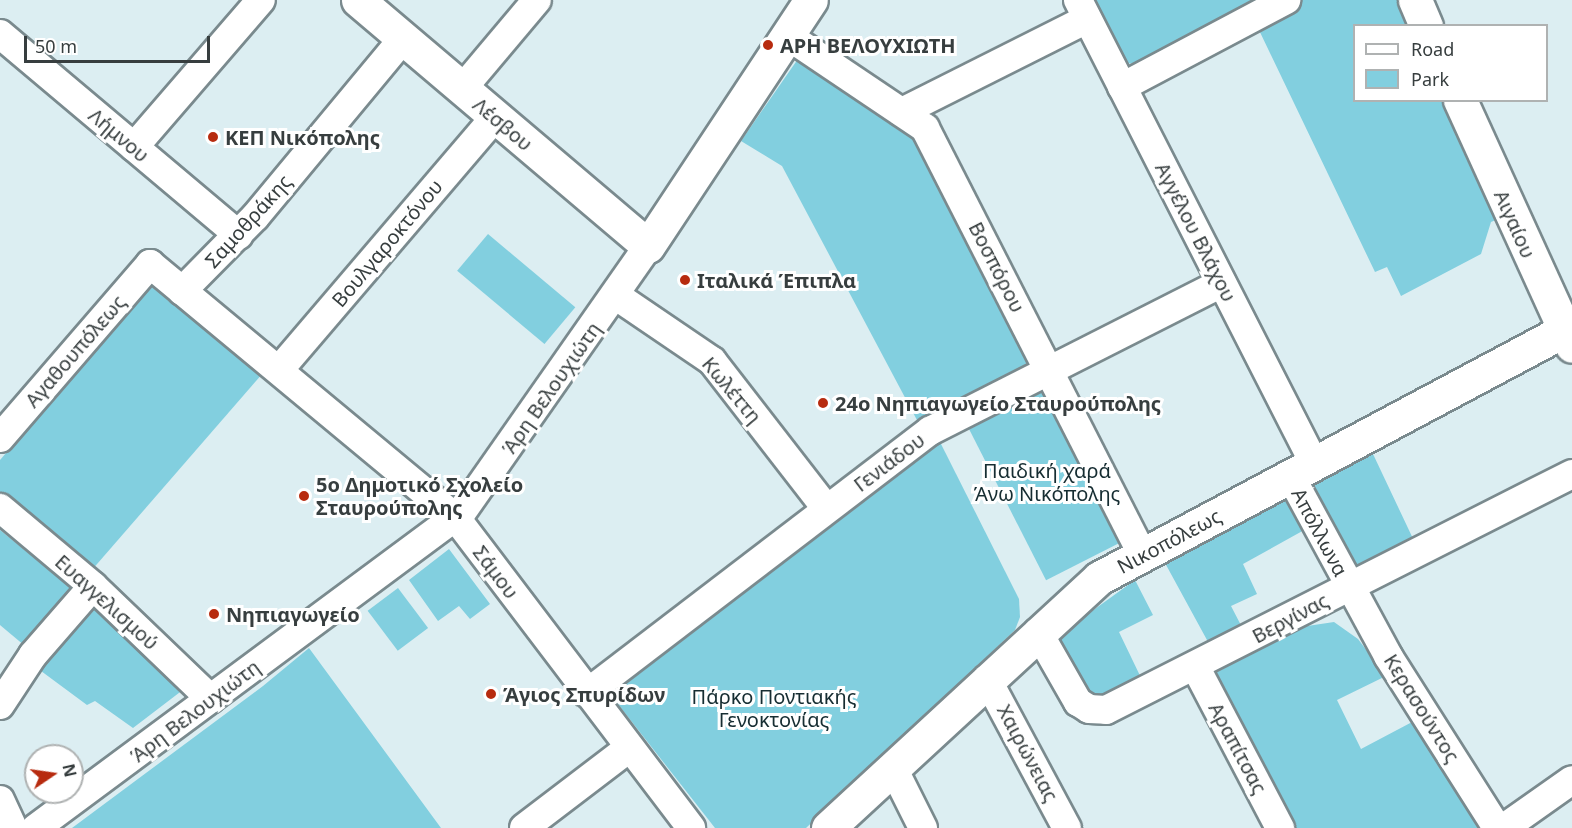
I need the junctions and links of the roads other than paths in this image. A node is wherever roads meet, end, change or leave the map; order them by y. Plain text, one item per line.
1 (261, 0) edge
2 (358, 0) edge
3 (537, 0) edge
4 (812, 0) edge
5 (1286, 0) edge
6 (1415, 0) edge
7 (1082, 10) edge
8 (1425, 24) edge
9 (0, 34) edge
10 (788, 36) junction
11 (403, 39) junction
12 (1122, 87) junction
13 (462, 89) junction
14 (1461, 102) edge
15 (902, 111) junction
16 (495, 117) junction
17 (134, 147) junction
18 (239, 235) junction
19 (648, 246) junction
20 (150, 264) joint
21 (1222, 283) junction
22 (182, 291) junction
23 (615, 295) junction
24 (1568, 338) edge
25 (1050, 369) junction
26 (279, 370) junction
27 (0, 438) edge
28 (1303, 471) junction
29 (1572, 474) edge
30 (0, 508) edge
31 (827, 509) junction
32 (456, 518) junction
33 (1142, 554) junction
34 (93, 586) junction
35 (1350, 587) junction
36 (1038, 632) junction
37 (1196, 668) junction
38 (987, 679) junction
39 (587, 693) junction
40 (211, 699) junction
41 (0, 705) edge
42 (629, 748) junction
43 (893, 768) junction
44 (1572, 780) edge
45 (0, 800) edge
46 (13, 828) edge
47 (36, 828) edge
48 (524, 828) edge
49 (691, 828) edge
50 (828, 828) edge
51 (923, 828) edge
52 (1067, 828) edge
53 (1280, 828) edge
54 (1497, 828) edge
55 (1504, 828) edge

1 - 17 street
2 - 11 street, Λέσβου
3 - 13 street
4 - 10 street, Άρη Βελουχιώτη
5 - 12 street
6 - 8 street
7 - 12 street, Αγγέλου Βλάχου
7 - 15 street
9 - 17 street, Λήμνου
10 - 15 street, Βοσπόρου
10 - 19 street, Άρη Βελουχιώτη
11 - 13 street, Λέσβου
11 - 18 street, Σαμοθράκης
12 - 21 street, Αγγέλου Βλάχου
13 - 16 street, Λέσβου
14 - 24 street, Αιγαίου
15 - 25 street, Βοσπόρου
16 - 19 street, Λέσβου
16 - 26 street, Βουλγαροκτόνου
17 - 18 street, Λήμνου
18 - 22 street, Σαμοθράκης
19 - 23 street, Άρη Βελουχιώτη
20 - 22 street, Σάμου
20 - 27 street, Αγαθουπόλεως
21 - 25 street, Γενιάδου
21 - 28 street, Αγγέλου Βλάχου
22 - 26 street, Σάμου
23 - 31 street, Κωλέττη
23 - 32 street, Άρη Βελουχιώτη
24 - 28 street, Νικοπόλεως
25 - 31 street, Γενιάδου
25 - 33 street, Βοσπόρου
26 - 32 street, Σάμου
28 - 33 street, Νικοπόλεως
28 - 35 street, Απόλλωνα
29 - 35 street, Βεργίνας
30 - 34 street, Ευαγγελισμού
31 - 39 street, Γενιάδου
32 - 39 street, Σάμου
32 - 40 street, Άρη Βελουχιώτη
33 - 36 street, Νικοπόλεως
34 - 40 street, Ευαγγελισμού
34 - 41 street
35 - 37 street, Βεργίνας
35 - 54 street, Κερασούντος
36 - 37 street, Βεργίνας
36 - 38 street, Νικοπόλεως
37 - 53 street, Αραπίτσας
38 - 43 street, Νικοπόλεως
38 - 52 street, Χαιρώνειας
39 - 42 street, Σάμου
40 - 47 street, Άρη Βελουχιώτη
42 - 48 street
42 - 49 street, Σάμου
43 - 50 street, Νικοπόλεως
43 - 51 street
44 - 55 street
45 - 46 street

